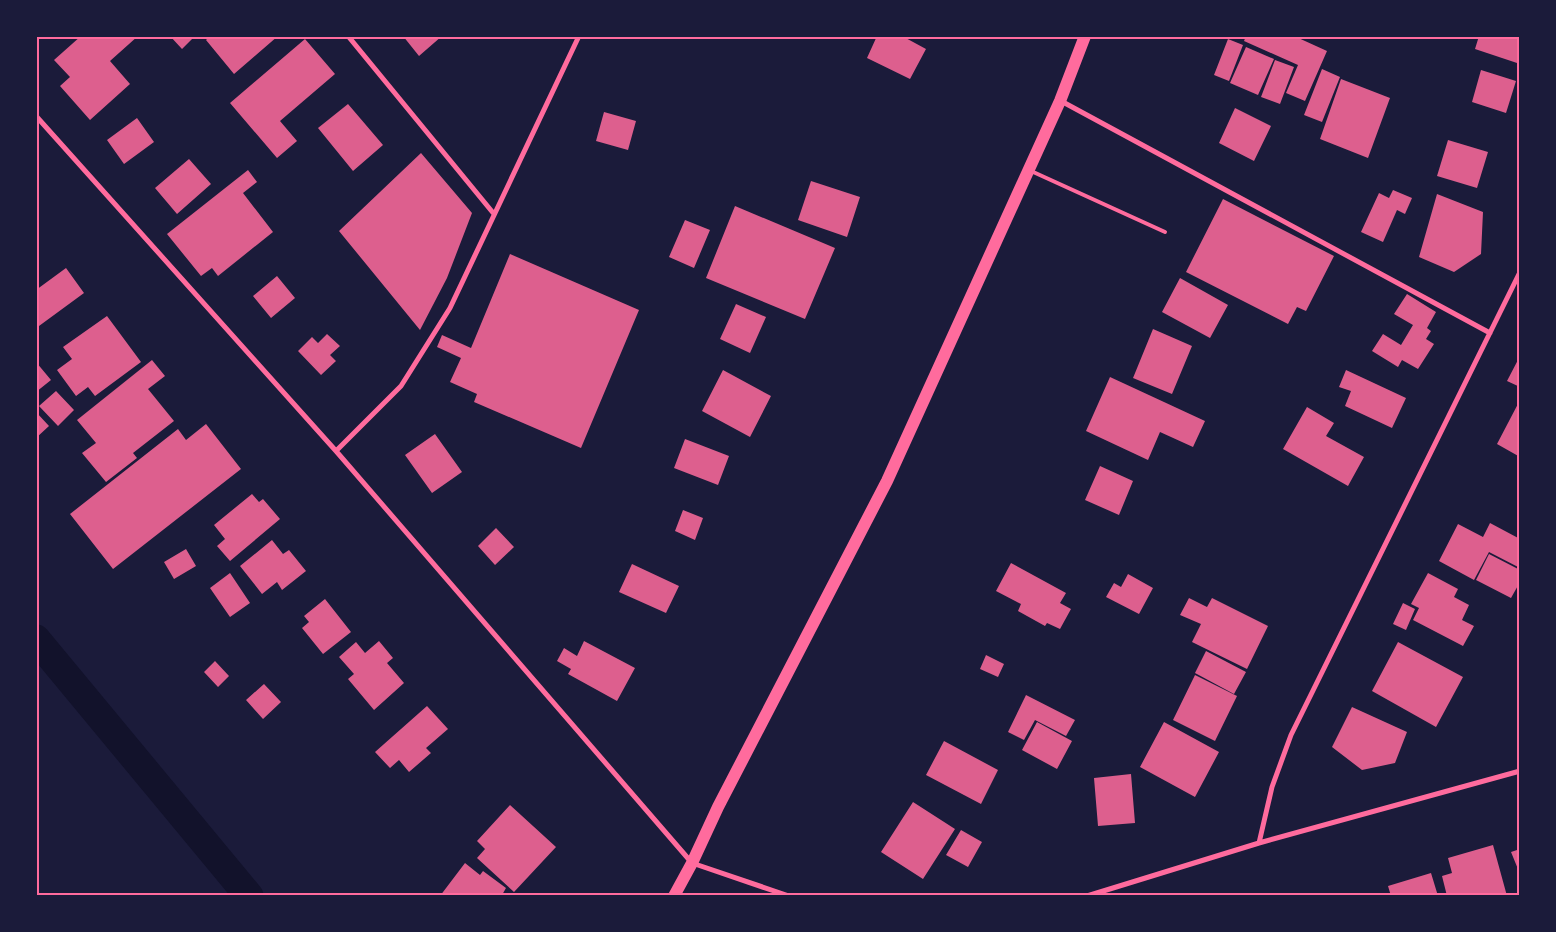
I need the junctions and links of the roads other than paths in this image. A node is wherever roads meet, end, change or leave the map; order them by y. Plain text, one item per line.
1 (348, 36) edge
2 (579, 36) edge
3 (1085, 36) edge
4 (1060, 101) junction
5 (36, 116) edge
6 (1029, 170) junction
7 (494, 214) junction
8 (1165, 232) dead end
9 (1520, 272) edge
10 (1490, 333) junction
11 (336, 451) junction
12 (1520, 771) edge
13 (1259, 843) junction
14 (692, 863) junction
15 (674, 896) edge
16 (789, 896) edge
17 (1087, 896) edge

1 - 7 street
2 - 7 street
3 - 4 main road
4 - 6 main road
4 - 10 street
5 - 11 street
6 - 8 lane
6 - 14 main road
7 - 11 street
9 - 10 street
10 - 13 street
11 - 14 street
12 - 13 street
13 - 17 street
14 - 15 main road
14 - 16 street

